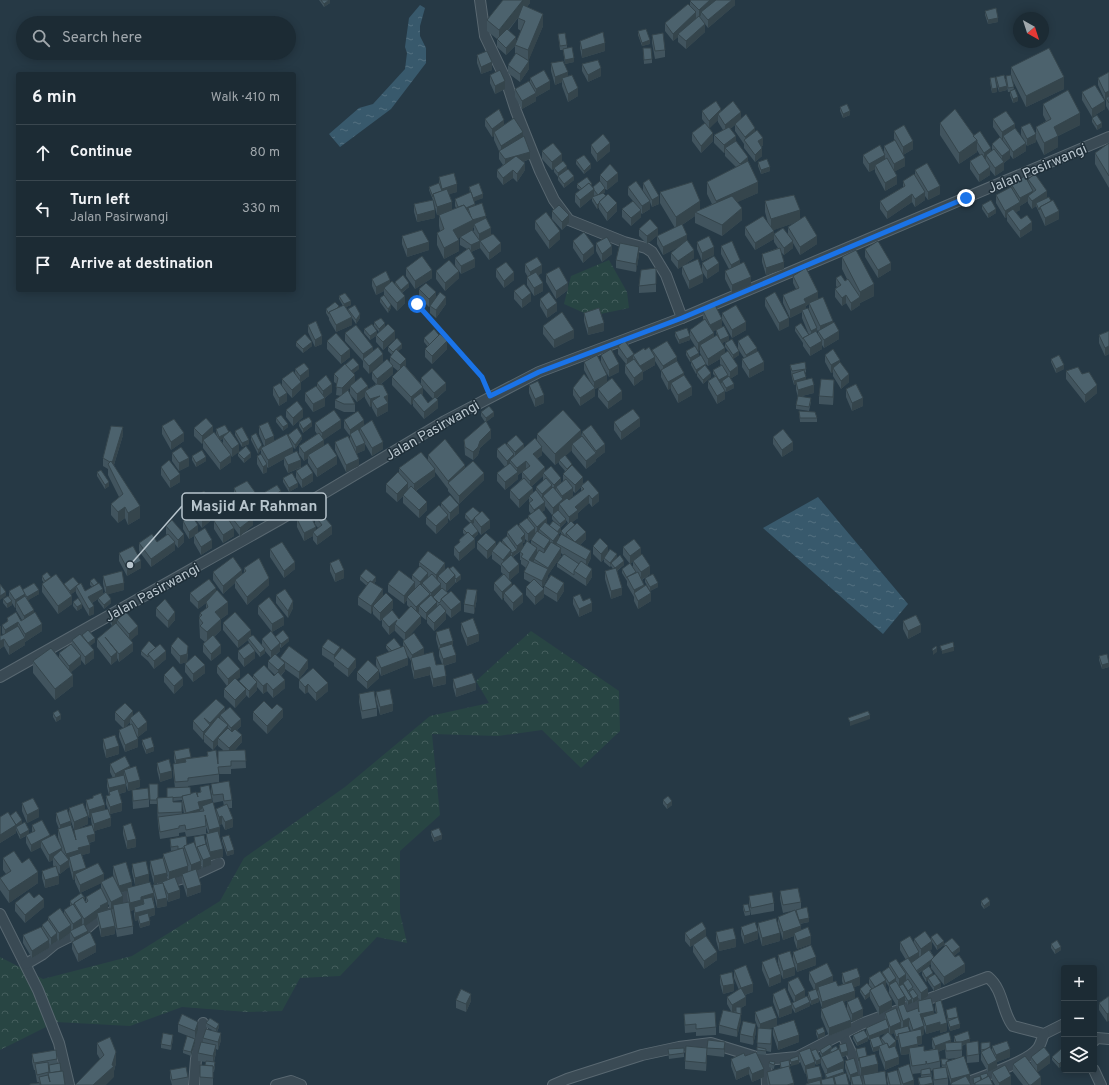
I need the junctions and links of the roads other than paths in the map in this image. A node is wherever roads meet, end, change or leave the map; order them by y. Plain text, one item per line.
1 (480, 0) edge
2 (1109, 137) edge
3 (682, 318) junction
4 (0, 677) edge
5 (219, 863) dead end
6 (0, 914) edge
7 (26, 964) junction
8 (203, 1023) dead end
9 (1061, 1026) edge
10 (842, 1034) junction
11 (1044, 1034) junction
12 (1097, 1038) edge
13 (1109, 1039) edge
14 (766, 1060) junction
15 (1095, 1073) edge
16 (69, 1085) edge
17 (194, 1085) edge
18 (276, 1085) edge
19 (301, 1085) edge
20 (553, 1085) edge
21 (767, 1085) edge
22 (862, 1085) edge
23 (960, 1085) edge
24 (1101, 1085) edge

1 - 3 street
2 - 3 street, Jalan Pasirwangi
3 - 4 street, Jalan Pasirwangi
5 - 7 street
6 - 7 street
7 - 16 street
8 - 17 street
9 - 11 street
10 - 11 street
10 - 14 street
10 - 22 street
11 - 23 street
12 - 13 street
14 - 20 street
14 - 21 street
15 - 24 street
18 - 19 street

